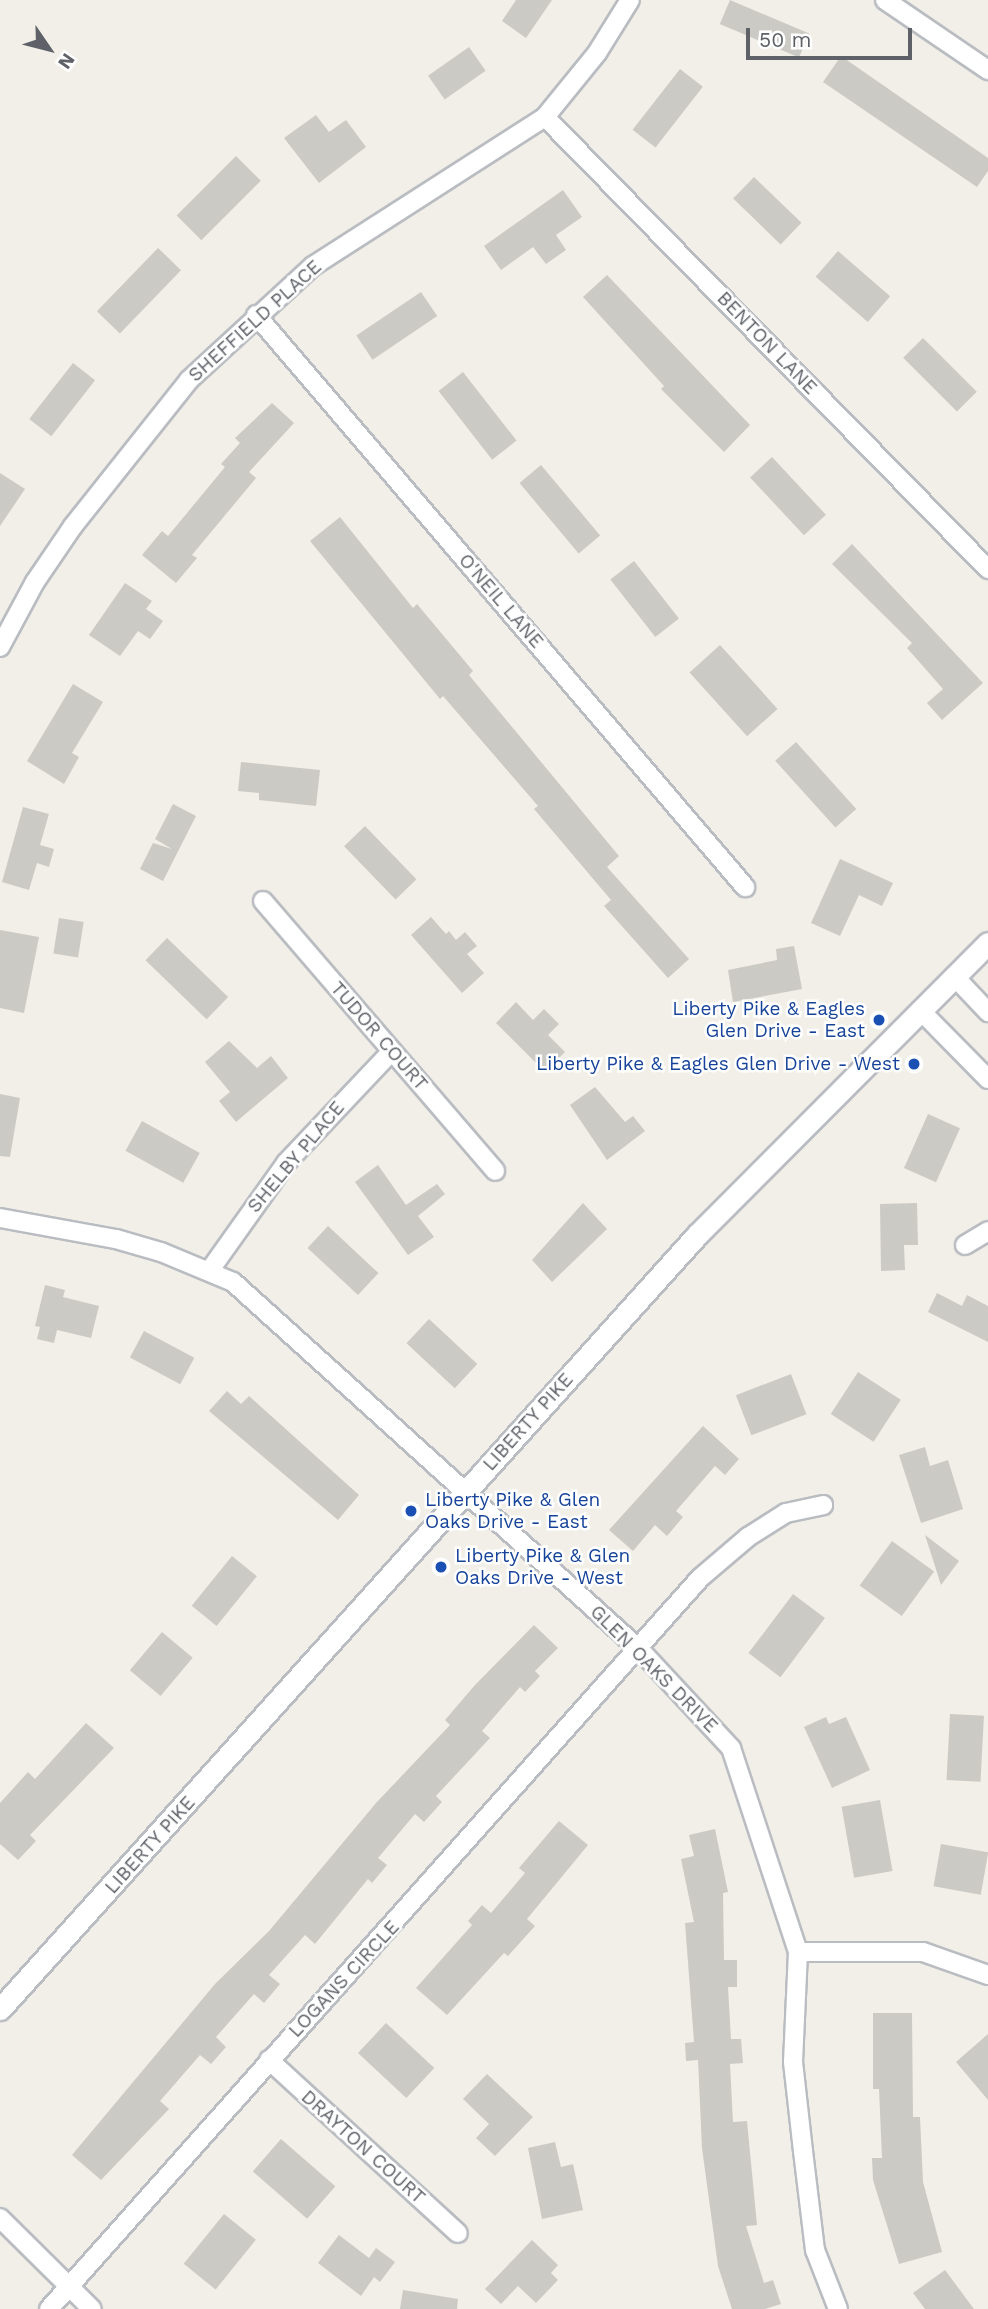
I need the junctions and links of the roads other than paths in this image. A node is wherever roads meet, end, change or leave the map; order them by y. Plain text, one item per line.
1 (630, 0) edge
2 (885, 0) edge
3 (988, 69) edge
4 (545, 117) junction
5 (256, 315) junction
6 (988, 569) edge
7 (0, 647) edge
8 (746, 887) dead end
9 (263, 901) dead end
10 (988, 943) edge
11 (954, 976) junction
12 (920, 1010) junction
13 (988, 1012) edge
14 (392, 1051) junction
15 (988, 1079) edge
16 (495, 1171) dead end
17 (0, 1218) edge
18 (988, 1231) edge
19 (965, 1245) dead end
20 (210, 1270) junction
21 (466, 1490) junction
22 (823, 1505) dead end
23 (640, 1650) junction
24 (798, 1952) junction
25 (988, 1975) edge
26 (0, 2009) edge
27 (269, 2060) junction
28 (0, 2218) edge
29 (457, 2233) dead end
30 (71, 2284) junction
31 (49, 2309) edge
32 (92, 2309) edge
33 (838, 2309) edge

1 - 4 street, SHEFFIELD PLACE
2 - 3 street
4 - 5 street, SHEFFIELD PLACE
4 - 6 street, BENTON LANE
5 - 7 street, SHEFFIELD PLACE
5 - 8 street, O'NEIL LANE
9 - 14 street, TUDOR COURT
10 - 11 street, LIBERTY PIKE
11 - 12 street, LIBERTY PIKE
11 - 13 street
12 - 15 street
12 - 21 street, LIBERTY PIKE
14 - 16 street, TUDOR COURT
14 - 20 street, SHELBY PLACE
17 - 20 street, GLEN OAKS DRIVE
18 - 19 street
20 - 21 street, GLEN OAKS DRIVE
21 - 23 street, GLEN OAKS DRIVE
21 - 26 street, LIBERTY PIKE
22 - 23 street, LOGANS CIRCLE
23 - 24 street, GLEN OAKS DRIVE
23 - 27 street, LOGANS CIRCLE
24 - 25 street
24 - 33 street, GLEN OAKS DRIVE
27 - 29 street, DRAYTON COURT
27 - 30 street, LOGANS CIRCLE
28 - 30 street
30 - 31 street, LOGANS CIRCLE
30 - 32 street

